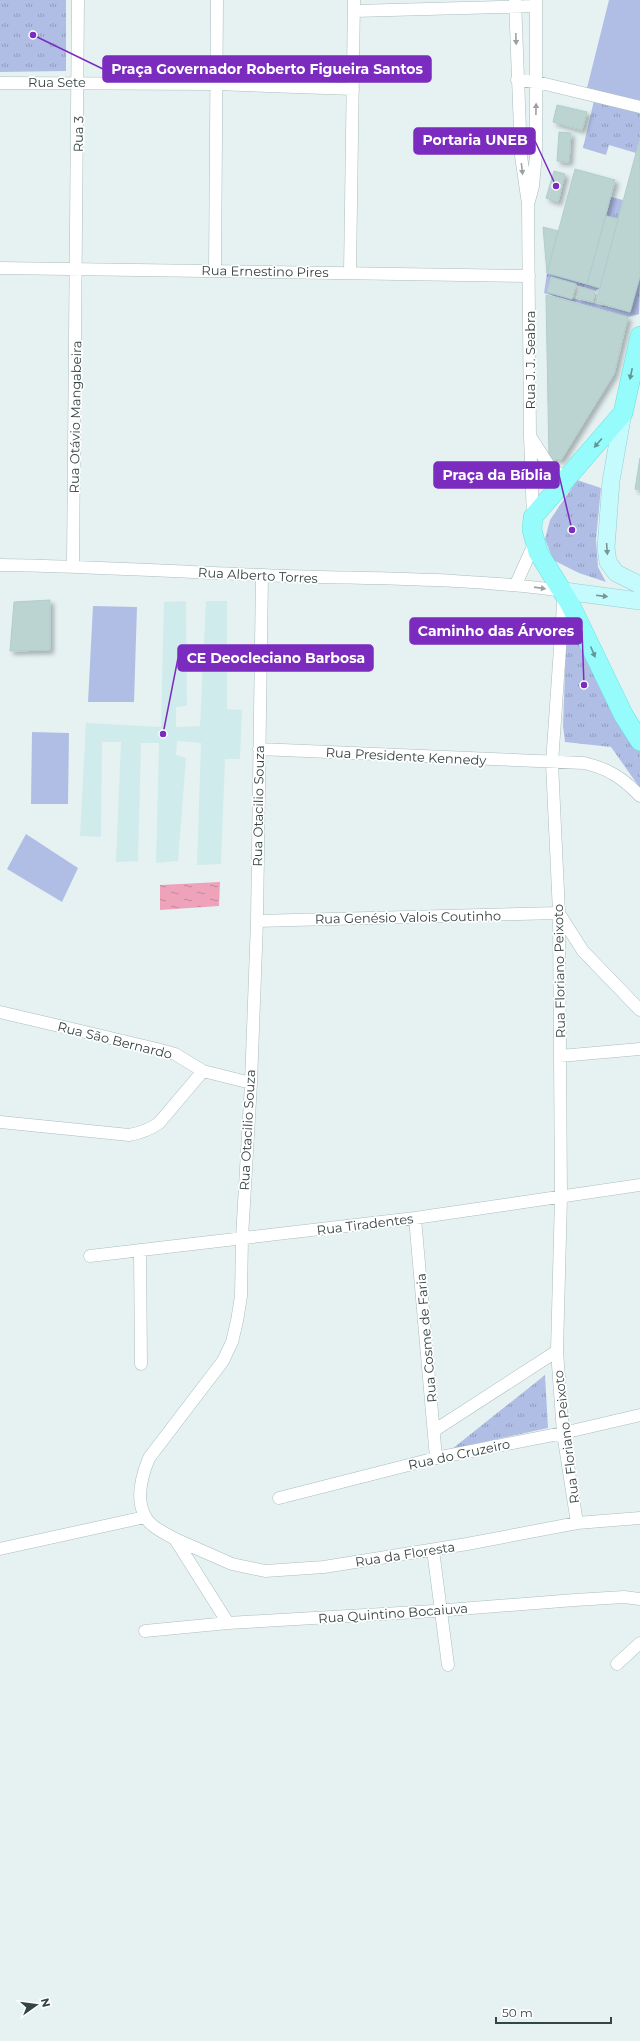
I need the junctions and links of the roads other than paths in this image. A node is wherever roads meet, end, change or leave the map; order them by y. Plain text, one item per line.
1 (78, 0) edge
2 (217, 0) edge
3 (515, 3) edge
4 (536, 3) edge
5 (354, 6) edge
6 (517, 80) junction
7 (78, 82) junction
8 (537, 82) junction
9 (0, 83) edge
10 (216, 84) junction
11 (353, 88) junction
12 (640, 107) edge
13 (528, 204) junction
14 (0, 268) edge
15 (76, 269) junction
16 (215, 271) junction
17 (350, 272) junction
18 (529, 276) junction
19 (639, 345) edge
20 (623, 413) junction
21 (530, 436) junction
22 (567, 478) junction
23 (532, 517) junction
24 (535, 542) junction
25 (0, 565) edge
26 (73, 565) junction
27 (262, 575) junction
28 (516, 584) junction
29 (640, 585) edge
30 (567, 597) junction
31 (640, 601) edge
32 (640, 741) edge
33 (259, 749) junction
34 (552, 763) junction
35 (640, 796) edge
36 (559, 914) junction
37 (257, 921) junction
38 (640, 1010) edge
39 (0, 1012) edge
40 (640, 1049) edge
41 (560, 1056) junction
42 (203, 1071) junction
43 (250, 1083) junction
44 (0, 1122) edge
45 (640, 1185) edge
46 (561, 1198) junction
47 (414, 1218) junction
48 (242, 1238) junction
49 (140, 1250) junction
50 (90, 1256) dead end
51 (557, 1351) junction
52 (141, 1364) dead end
53 (640, 1415) edge
54 (435, 1430) junction
55 (563, 1433) junction
56 (436, 1458) junction
57 (279, 1498) dead end
58 (145, 1517) junction
59 (640, 1518) edge
60 (576, 1523) junction
61 (175, 1539) junction
62 (0, 1549) edge
63 (433, 1550) junction
64 (640, 1599) edge
65 (442, 1610) junction
66 (228, 1624) junction
67 (145, 1631) dead end
68 (640, 1643) edge
69 (617, 1664) dead end
70 (448, 1665) dead end

1 - 7 street, Rua 3
2 - 10 street
3 - 4 street
3 - 5 street
3 -> 6 street, Rua J. J. Seabra
4 - 8 street, Rua J. J. Seabra
5 - 11 street
6 - 8 street
6 -> 13 street, Rua J. J. Seabra
7 - 9 street, Rua Sete
7 - 10 street, Rua Sete
7 - 15 street, Rua 3
8 - 12 street
13 -> 8 street, Rua J. J. Seabra
10 - 11 street, Rua Sete
10 - 16 street
11 - 17 street
13 - 18 street, Rua J. J. Seabra
14 - 15 street, Rua Ernestino Pires
15 - 16 street, Rua Ernestino Pires
15 - 26 street, Rua Otávio Mangabeira
16 - 17 street, Rua Ernestino Pires
17 - 18 street, Rua Ernestino Pires
18 - 21 street, Rua J. J. Seabra
19 -> 20 main road
20 -> 22 main road
20 -> 29 street
21 - 22 street
21 - 23 street, Rua J. J. Seabra
22 - 23 main road
23 - 24 main road
24 - 28 street
24 - 30 main road
25 - 26 street, Rua Alberto Torres
26 - 27 street, Rua Alberto Torres
27 - 28 street, Rua Alberto Torres
27 - 33 street, Rua Otacilio Souza
28 -> 30 street, Rua Alberto Torres
30 -> 31 street
30 -> 32 main road
30 - 34 street, Rua Floriano Peixoto
33 - 34 street, Rua Presidente Kennedy
33 - 37 street, Rua Otacilio Souza
34 - 35 street, Rua Presidente Kennedy
34 - 36 street, Rua Floriano Peixoto
36 - 37 street, Rua Genésio Valois Coutinho
36 - 38 street
36 - 41 street, Rua Floriano Peixoto
37 - 43 street, Rua Otacilio Souza
39 - 42 street, Rua São Bernardo
40 - 41 street
41 - 46 street, Rua Floriano Peixoto
42 - 43 street, Rua São Bernardo
42 - 44 street
43 - 48 street, Rua Otacilio Souza
45 - 46 street, Rua Tiradentes
46 - 47 street, Rua Tiradentes
46 - 51 street, Rua Floriano Peixoto
47 - 48 street, Rua Tiradentes
47 - 54 street, Rua Cosme de Faria
48 - 49 street, Rua Tiradentes
48 - 58 street, Rua Otacilio Souza
49 - 50 street, Rua Tiradentes
49 - 52 street
51 - 54 street, Rua Floriano Peixoto
51 - 55 street, Rua Floriano Peixoto
53 - 55 street, Rua do Cruzeiro
54 - 56 street, Rua Cosme de Faria
55 - 56 street, Rua do Cruzeiro
55 - 60 street, Rua Floriano Peixoto
56 - 57 street, Rua do Cruzeiro
58 - 61 street
58 - 62 street
59 - 60 street, Rua da Floresta
60 - 63 street, Rua da Floresta
61 - 63 street, Rua da Floresta
61 - 66 street
63 - 65 street
64 - 65 street, Rua Quintino Bocaiuva
65 - 66 street, Rua Quintino Bocaiuva
65 - 70 street
66 - 67 street, Rua Quintino Bocaiuva
68 - 69 street

